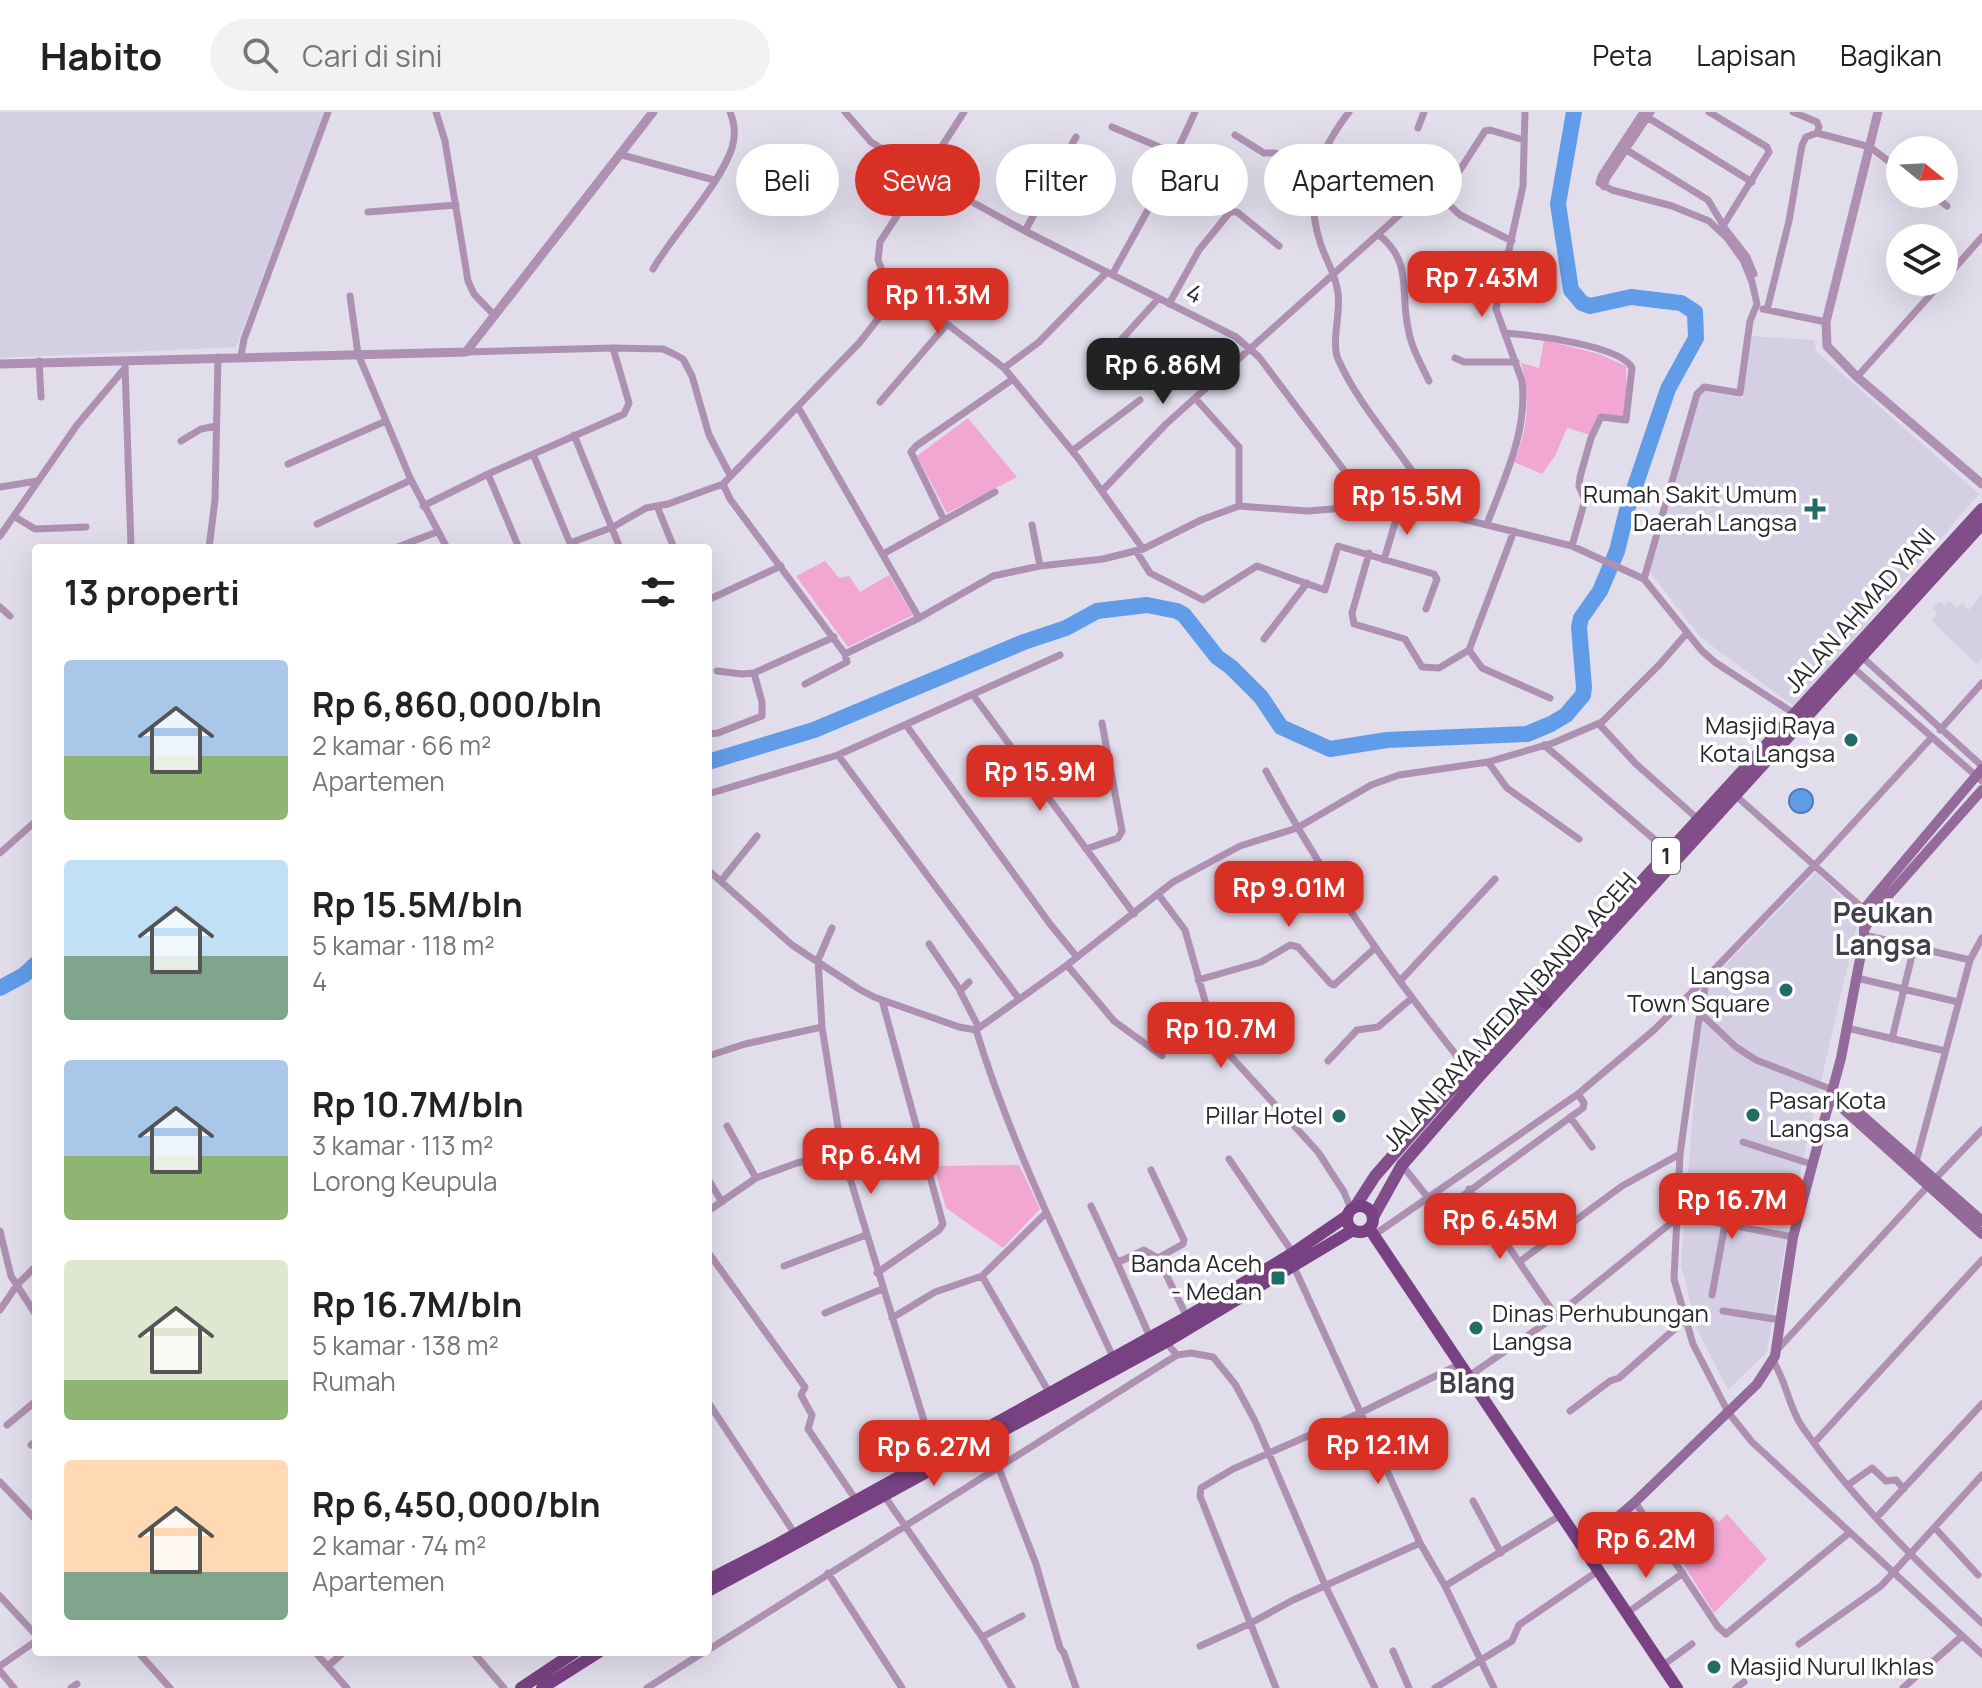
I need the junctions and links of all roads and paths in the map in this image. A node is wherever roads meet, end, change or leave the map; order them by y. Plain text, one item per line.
1 (328, 112) edge
2 (436, 112) edge
3 (653, 112) edge
4 (730, 112) edge
5 (847, 112) edge
6 (964, 112) edge
7 (1195, 112) edge
8 (1349, 112) edge
9 (1424, 112) edge
10 (1525, 112) edge
11 (1709, 112) edge
12 (1793, 112) edge
13 (1878, 112) edge
14 (1647, 114) edge
15 (1806, 115) edge
16 (1112, 127) dead end
17 (1418, 128) dead end
18 (1817, 133) junction
19 (1235, 135) dead end
20 (1076, 137) dead end
21 (1524, 140) junction
22 (874, 144) edge
23 (943, 144) edge
24 (1152, 144) edge
25 (1181, 144) edge
26 (1328, 144) edge
27 (1870, 147) junction
28 (1625, 149) junction
29 (1264, 153) edge
30 (622, 155) junction
31 (1886, 159) edge
32 (1462, 167) edge
33 (714, 180) junction
34 (1752, 182) junction
35 (1604, 187) junction
36 (456, 205) junction
37 (980, 206) edge
38 (368, 212) dead end
39 (897, 216) edge
40 (1141, 216) edge
41 (1314, 216) edge
42 (1399, 216) edge
43 (1462, 216) edge
44 (1723, 226) junction
45 (1025, 231) junction
46 (1379, 235) junction
47 (1982, 237) edge
48 (1512, 241) junction
49 (1279, 246) dead end
50 (1958, 264) edge
51 (653, 269) dead end
52 (1109, 274) junction
53 (1334, 274) junction
54 (898, 293) junction
55 (350, 296) dead end
56 (1930, 296) edge
57 (1158, 299) junction
58 (1169, 304) junction
59 (1762, 309) junction
60 (495, 316) junction
61 (1826, 322) junction
62 (947, 324) junction
63 (1505, 333) junction
64 (613, 348) junction
65 (1250, 348) junction
66 (466, 352) junction
67 (358, 354) junction
68 (241, 356) junction
69 (218, 357) junction
70 (1455, 358) dead end
71 (39, 361) junction
72 (1101, 362) dead end
73 (1516, 362) junction
74 (124, 363) junction
75 (0, 364) edge
76 (1004, 368) junction
77 (1857, 377) junction
78 (1013, 379) junction
79 (1429, 381) dead end
80 (41, 397) dead end
81 (1195, 398) junction
82 (1140, 400) dead end
83 (880, 402) dead end
84 (798, 407) junction
85 (386, 421) junction
86 (216, 426) junction
87 (574, 435) junction
88 (181, 441) dead end
89 (1072, 451) junction
90 (533, 454) junction
91 (288, 464) dead end
92 (488, 474) junction
93 (730, 475) junction
94 (411, 480) junction
95 (37, 481) junction
96 (723, 484) junction
97 (1982, 484) edge
98 (0, 487) edge
99 (1102, 491) junction
100 (995, 492) dead end
101 (1370, 501) junction
102 (423, 506) junction
103 (657, 506) junction
104 (1239, 506) junction
105 (1400, 506) junction
106 (1982, 509) edge
107 (1437, 512) junction
108 (15, 517) junction
109 (944, 520) junction
110 (317, 524) dead end
111 (1487, 524) junction
112 (1982, 524) edge
113 (1032, 525) dead end
114 (86, 527) dead end
115 (613, 527) junction
116 (1514, 531) junction
117 (437, 532) junction
118 (0, 536) edge
119 (131, 544) edge
120 (210, 544) edge
121 (406, 544) edge
122 (444, 544) edge
123 (517, 544) edge
124 (571, 544) edge
125 (573, 544) edge
126 (619, 544) edge
127 (672, 544) edge
128 (1572, 546) junction
129 (1139, 550) junction
130 (1369, 553) junction
131 (883, 554) junction
132 (1384, 560) junction
133 (781, 566) junction
134 (1040, 566) junction
135 (1644, 579) junction
136 (1307, 583) junction
137 (712, 598) edge
138 (0, 607) edge
139 (1426, 609) dead end
140 (10, 616) dead end
141 (919, 618) junction
142 (1686, 634) junction
143 (834, 637) junction
144 (1264, 639) dead end
145 (1469, 650) junction
146 (845, 654) junction
147 (1060, 655) dead end
148 (1853, 659) junction
149 (717, 671) dead end
150 (754, 673) junction
151 (1982, 683) edge
152 (805, 684) dead end
153 (973, 695) junction
154 (1550, 698) dead end
155 (1795, 714) junction
156 (1102, 723) dead end
157 (1599, 724) junction
158 (906, 725) junction
159 (1940, 730) junction
160 (712, 734) edge
161 (1932, 737) junction
162 (1544, 745) junction
163 (838, 755) junction
164 (1488, 762) junction
165 (1266, 771) dead end
166 (1980, 773) edge
167 (1982, 790) edge
168 (1732, 792) junction
169 (712, 793) edge
170 (1699, 820) junction
171 (32, 825) edge
172 (1297, 828) junction
173 (757, 836) dead end
174 (1579, 839) dead end
175 (1086, 849) junction
176 (1921, 849) junction
177 (1669, 852) junction
178 (0, 853) edge
179 (1815, 865) junction
180 (712, 873) edge
181 (1495, 879) dead end
182 (721, 881) junction
183 (1158, 894) junction
184 (1868, 912) junction
185 (1134, 914) junction
186 (832, 928) dead end
187 (1864, 934) junction
188 (1982, 938) edge
189 (929, 944) dead end
190 (1914, 947) junction
191 (1375, 948) junction
192 (1077, 957) junction
193 (818, 960) junction
194 (1970, 960) junction
195 (1067, 965) junction
196 (1707, 977) junction
197 (1857, 978) junction
198 (1198, 980) junction
199 (1400, 981) junction
200 (969, 982) dead end
201 (1904, 989) junction
202 (960, 990) junction
203 (1412, 998) junction
204 (1019, 999) junction
205 (1542, 999) junction
206 (882, 1000) junction
207 (1958, 1002) junction
208 (1700, 1013) junction
209 (822, 1027) junction
210 (1847, 1028) junction
211 (977, 1029) junction
212 (1892, 1039) junction
213 (1945, 1051) junction
214 (712, 1055) edge
215 (1162, 1056) dead end
216 (1328, 1061) dead end
217 (1469, 1071) junction
218 (1578, 1094) junction
219 (1832, 1094) junction
220 (1570, 1117) junction
221 (727, 1126) dead end
222 (1982, 1130) edge
223 (1743, 1142) dead end
224 (1592, 1147) dead end
225 (842, 1152) junction
226 (1680, 1154) junction
227 (1229, 1159) dead end
228 (1916, 1162) junction
229 (1811, 1164) junction
230 (1402, 1165) junction
231 (1151, 1170) dead end
232 (756, 1178) junction
233 (1932, 1183) junction
234 (712, 1186) edge
235 (1469, 1189) junction
236 (1427, 1198) junction
237 (722, 1202) junction
238 (1091, 1206) dead end
239 (712, 1208) edge
240 (1351, 1211) junction
241 (1046, 1213) junction
242 (1677, 1216) junction
243 (1982, 1221) edge
244 (1725, 1224) junction
245 (1372, 1227) junction
246 (1353, 1230) junction
247 (0, 1231) edge
248 (1982, 1234) edge
249 (866, 1235) junction
250 (1793, 1237) junction
251 (1293, 1253) junction
252 (712, 1258) edge
253 (1158, 1258) junction
254 (1116, 1260) junction
255 (1982, 1260) edge
256 (1519, 1262) junction
257 (784, 1266) dead end
258 (1294, 1267) junction
259 (32, 1270) edge
260 (877, 1273) junction
261 (982, 1276) junction
262 (17, 1285) junction
263 (882, 1289) junction
264 (1712, 1295) dead end
265 (1, 1307) edge
266 (32, 1309) edge
267 (1723, 1311) dead end
268 (825, 1313) dead end
269 (1556, 1316) junction
270 (1187, 1317) junction
271 (892, 1318) junction
272 (1686, 1319) junction
273 (1781, 1320) junction
274 (1159, 1337) junction
275 (1177, 1355) junction
276 (1775, 1355) junction
277 (1113, 1357) junction
278 (1460, 1364) junction
279 (1469, 1376) junction
280 (1050, 1394) junction
281 (32, 1404) edge
282 (1982, 1404) edge
283 (712, 1408) edge
284 (1570, 1411) dead end
285 (1362, 1412) junction
286 (1728, 1412) junction
287 (7, 1425) dead end
288 (1814, 1443) junction
289 (1270, 1455) junction
290 (935, 1457) junction
291 (998, 1466) junction
292 (1982, 1475) edge
293 (0, 1482) edge
294 (1848, 1485) junction
295 (1904, 1489) junction
296 (885, 1497) junction
297 (856, 1500) junction
298 (1473, 1501) dead end
299 (1635, 1502) junction
300 (1561, 1515) junction
301 (32, 1516) edge
302 (1876, 1518) junction
303 (903, 1526) junction
304 (1935, 1528) junction
305 (1849, 1533) junction
306 (795, 1534) junction
307 (1420, 1543) junction
308 (1583, 1547) junction
309 (778, 1549) junction
310 (1501, 1553) junction
311 (1909, 1555) junction
312 (1598, 1571) junction
313 (828, 1573) junction
314 (1683, 1573) junction
315 (1893, 1573) junction
316 (1978, 1575) dead end
317 (712, 1578) edge
318 (1325, 1585) junction
319 (1445, 1586) junction
320 (712, 1589) edge
321 (0, 1596) edge
322 (1627, 1613) junction
323 (1022, 1616) dead end
324 (1251, 1623) junction
325 (1982, 1623) edge
326 (32, 1633) edge
327 (1962, 1636) junction
328 (982, 1637) junction
329 (32, 1641) edge
330 (1692, 1644) dead end
331 (1799, 1644) dead end
332 (1200, 1646) dead end
333 (712, 1647) edge
334 (1393, 1651) dead end
335 (1982, 1654) edge
336 (142, 1656) edge
337 (319, 1656) edge
338 (339, 1656) edge
339 (476, 1656) edge
340 (569, 1656) edge
341 (593, 1656) edge
342 (698, 1656) edge
343 (1481, 1662) junction
344 (328, 1666) junction
345 (1662, 1666) junction
346 (0, 1669) edge
347 (1744, 1682) dead end
348 (1673, 1687) edge
349 (14, 1688) edge
350 (170, 1688) edge
351 (347, 1688) edge
352 (504, 1688) edge
353 (521, 1688) edge
354 (542, 1688) edge
355 (647, 1688) edge
356 (902, 1688) edge
357 (1012, 1688) edge
358 (1076, 1688) edge
359 (1276, 1688) edge
360 (1375, 1688) edge
361 (1409, 1688) edge
362 (1435, 1688) edge
363 (1494, 1688) edge
364 (1736, 1688) edge
365 (1903, 1688) edge

1 - 68 street
2 - 36 street
3 - 30 street
4 - 33 street
5 - 22 street, 4
6 - 23 street
7 - 25 street
8 - 26 street
9 - 17 street
10 - 21 street
11 - 34 street
12 - 15 street
13 - 27 street
14 - 28 street
14 - 34 street
14 - 35 street
15 - 18 street
16 - 24 street
18 - 27 street
18 - 59 street
19 - 29 street
20 - 45 street
21 - 32 street
21 - 48 street
27 - 31 street
27 - 61 street
28 - 35 street
28 - 44 street
30 - 33 street
30 - 60 street
33 - 51 street
34 - 44 street
35 - 59 street
36 - 38 street
36 - 60 street
37 - 45 street, 4
39 - 54 street
40 - 52 street
41 - 53 street
42 - 46 street
43 - 48 street
44 - 59 street
45 - 52 street, 4
46 - 53 street
46 - 79 street
47 - 50 street
48 - 63 street
49 - 58 street
52 - 57 street, 4
52 - 76 street
53 - 65 street
53 - 107 street
54 - 62 street
54 - 84 street
55 - 67 street
56 - 77 street
57 - 58 street, 4
57 - 72 street
58 - 65 street, 4
59 - 61 street
59 - 135 street
60 - 66 street
61 - 77 street
62 - 76 street
62 - 83 street
63 - 73 street
63 - 128 street
64 - 66 street
64 - 87 street
64 - 93 street
65 - 81 street
65 - 101 street, 4
66 - 67 street
67 - 68 street
67 - 85 street
68 - 69 street
69 - 74 street
69 - 86 street
70 - 73 street
71 - 74 street
71 - 75 street
71 - 80 street
73 - 111 street
74 - 95 street
74 - 119 street
76 - 78 street
77 - 97 street
78 - 89 street
78 - 109 street
81 - 99 street
81 - 104 street
82 - 89 street
84 - 93 street
84 - 131 street
85 - 91 street
85 - 94 street
86 - 88 street
86 - 120 street
87 - 90 street
87 - 115 street
89 - 99 street
90 - 92 street
90 - 124 street
92 - 102 street
92 - 123 street
93 - 96 street
94 - 102 street
94 - 110 street
95 - 98 street
95 - 108 street
96 - 103 street
96 - 133 street
99 - 129 street
100 - 109 street
101 - 104 street
101 - 105 street
102 - 117 street
103 - 115 street
103 - 127 street
104 - 129 street
105 - 107 street
105 - 132 street
106 - 148 main road, JALAN AHMAD YANI / 1
107 - 111 street
108 - 114 street
108 - 118 street
109 - 131 street
111 - 116 street
112 - 148 main road, JALAN RAYA MEDAN BANDA ACEH / 1
113 - 134 street
115 - 125 street
115 - 126 street
116 - 128 street
116 - 145 street
117 - 121 street
117 - 122 street
128 - 135 street
129 - 134 street
129 - 136 street
130 - 132 street
130 - 136 street
130 - 145 street
131 - 141 street
132 - 139 street
133 - 137 street
133 - 143 street
134 - 141 street
135 - 142 street
136 - 144 street
138 - 140 street
141 - 146 street
142 - 155 street
142 - 157 street
143 - 146 street
143 - 150 street
145 - 154 street
146 - 152 street
147 - 153 street
148 - 155 main road, JALAN AHMAD YANI / 1
148 - 159 street
148 - 161 street
148 - 168 main road, JALAN RAYA MEDAN BANDA ACEH / 1
149 - 150 street
150 - 160 street
151 - 159 street
153 - 158 street
153 - 175 street
155 - 168 main road, JALAN AHMAD YANI / 1
156 - 175 street
157 - 162 street
157 - 170 street
158 - 163 street
158 - 192 street
159 - 166 street
161 - 166 street
161 - 179 street
162 - 164 street
162 - 177 street
163 - 169 street
163 - 204 street
164 - 172 street
164 - 174 street
165 - 172 street
166 - 176 main road
167 - 176 main road
168 - 170 main road, JALAN AHMAD YANI / 1
168 - 179 street
168 - 205 main road, JALAN RAYA MEDAN BANDA ACEH / 1
170 - 177 main road, JALAN AHMAD YANI / 1
171 - 178 street
172 - 183 street
172 - 191 street
173 - 182 street
175 - 185 street
176 - 184 main road
177 - 205 main road, JALAN AHMAD YANI / 1
179 - 184 street
179 - 196 street
180 - 182 street
181 - 199 street
182 - 193 street
183 - 185 street
183 - 198 street
184 - 187 main road
185 - 192 street
186 - 193 street
187 - 190 street
187 - 197 main road
188 - 194 street
189 - 202 street
190 - 194 street
190 - 201 street
191 - 198 street
191 - 199 street
192 - 195 street
193 - 206 street
193 - 209 street
194 - 207 street
195 - 204 street
195 - 215 street
196 - 208 street
196 - 218 street
197 - 201 street
197 - 210 main road
198 - 240 street
199 - 203 street
200 - 202 street
201 - 207 street
201 - 212 street
202 - 211 street
203 - 216 street
203 - 217 street
204 - 211 street
205 - 217 main road, JALAN AHMAD YANI / 1
205 - 230 main road, JALAN RAYA MEDAN BANDA ACEH / 1
206 - 211 street
206 - 260 street
207 - 213 street
208 - 219 street
208 - 226 street
209 - 214 street
209 - 225 street
210 - 212 street
210 - 219 main road
211 - 241 street
212 - 213 street
213 - 228 street
217 - 240 main road, JALAN AHMAD YANI / 1
218 - 220 street
218 - 236 street
219 - 228 main road
219 - 229 main road
219 - 233 main road
220 - 224 street
220 - 235 street
221 - 232 street
222 - 233 street
223 - 229 street
225 - 232 street
225 - 249 street
226 - 242 street
226 - 256 street
227 - 251 street
228 - 233 main road
229 - 250 main road
230 - 236 street
230 - 245 main road, JALAN RAYA MEDAN BANDA ACEH / 1
231 - 253 street
232 - 237 street
233 - 243 main road
233 - 248 main road
233 - 276 street
234 - 237 street
235 - 236 street
235 - 256 street
236 - 245 street
237 - 239 street
238 - 254 street
240 - 245 highway
240 - 246 highway
240 - 251 highway, 1
241 - 261 street
241 - 277 street
242 - 244 street
242 - 269 street
242 - 272 street
244 - 250 street
244 - 264 street
245 - 246 highway
245 - 278 highway
246 - 258 highway, 1
247 - 262 street
249 - 257 street
249 - 260 street
250 - 273 main road
251 - 270 highway, 1
252 - 297 street
253 - 254 street
253 - 270 street
254 - 274 street
255 - 288 street
256 - 269 street
258 - 274 highway, 1
258 - 285 street
259 - 262 street
260 - 263 street
261 - 271 street
261 - 280 street
262 - 265 street
262 - 266 street
263 - 268 street
263 - 271 street
267 - 273 street
269 - 279 street
270 - 274 highway, 1
271 - 290 street
272 - 284 street
272 - 286 street
273 - 276 main road
274 - 275 street
274 - 277 highway, 1
274 - 296 highway, 1
275 - 289 street
275 - 291 street
276 - 286 main road
276 - 288 street
277 - 280 highway, 1
278 - 279 highway
278 - 285 street
279 - 300 highway
280 - 290 highway, 1
281 - 287 street
282 - 295 street
283 - 306 street
285 - 289 street
285 - 307 street
286 - 299 main road
286 - 305 street
288 - 294 street
289 - 318 street
289 - 324 street
290 - 297 highway, 1
291 - 303 street
291 - 358 street
292 - 304 street
293 - 301 street
294 - 295 street
294 - 302 street
295 - 302 street
296 - 303 street
296 - 309 highway, 1
297 - 306 highway, 1
298 - 310 street
299 - 308 main road
299 - 314 street
300 - 308 highway
300 - 310 street
302 - 311 street
303 - 313 street
303 - 328 street
304 - 311 street
304 - 316 street
305 - 314 street
305 - 315 street
306 - 309 highway, 1
307 - 318 street
307 - 319 street
308 - 312 highway
309 - 317 highway, 1
309 - 320 highway, 1
310 - 319 street
311 - 315 street
311 - 325 street
312 - 322 highway
312 - 343 street
313 - 333 street
313 - 356 street
314 - 322 street
315 - 327 street
315 - 331 street
318 - 324 street
318 - 360 street
319 - 343 street
321 - 326 street
322 - 345 highway
323 - 328 street
324 - 332 street
324 - 359 street
327 - 335 street
327 - 365 street
328 - 357 street
329 - 346 street
330 - 345 street
334 - 361 street
336 - 350 street
337 - 344 street
338 - 344 street
339 - 352 street
340 - 353 highway
341 - 354 highway
342 - 355 street
343 - 362 street
343 - 363 street
344 - 351 street
345 - 348 highway
346 - 349 street
347 - 364 street

